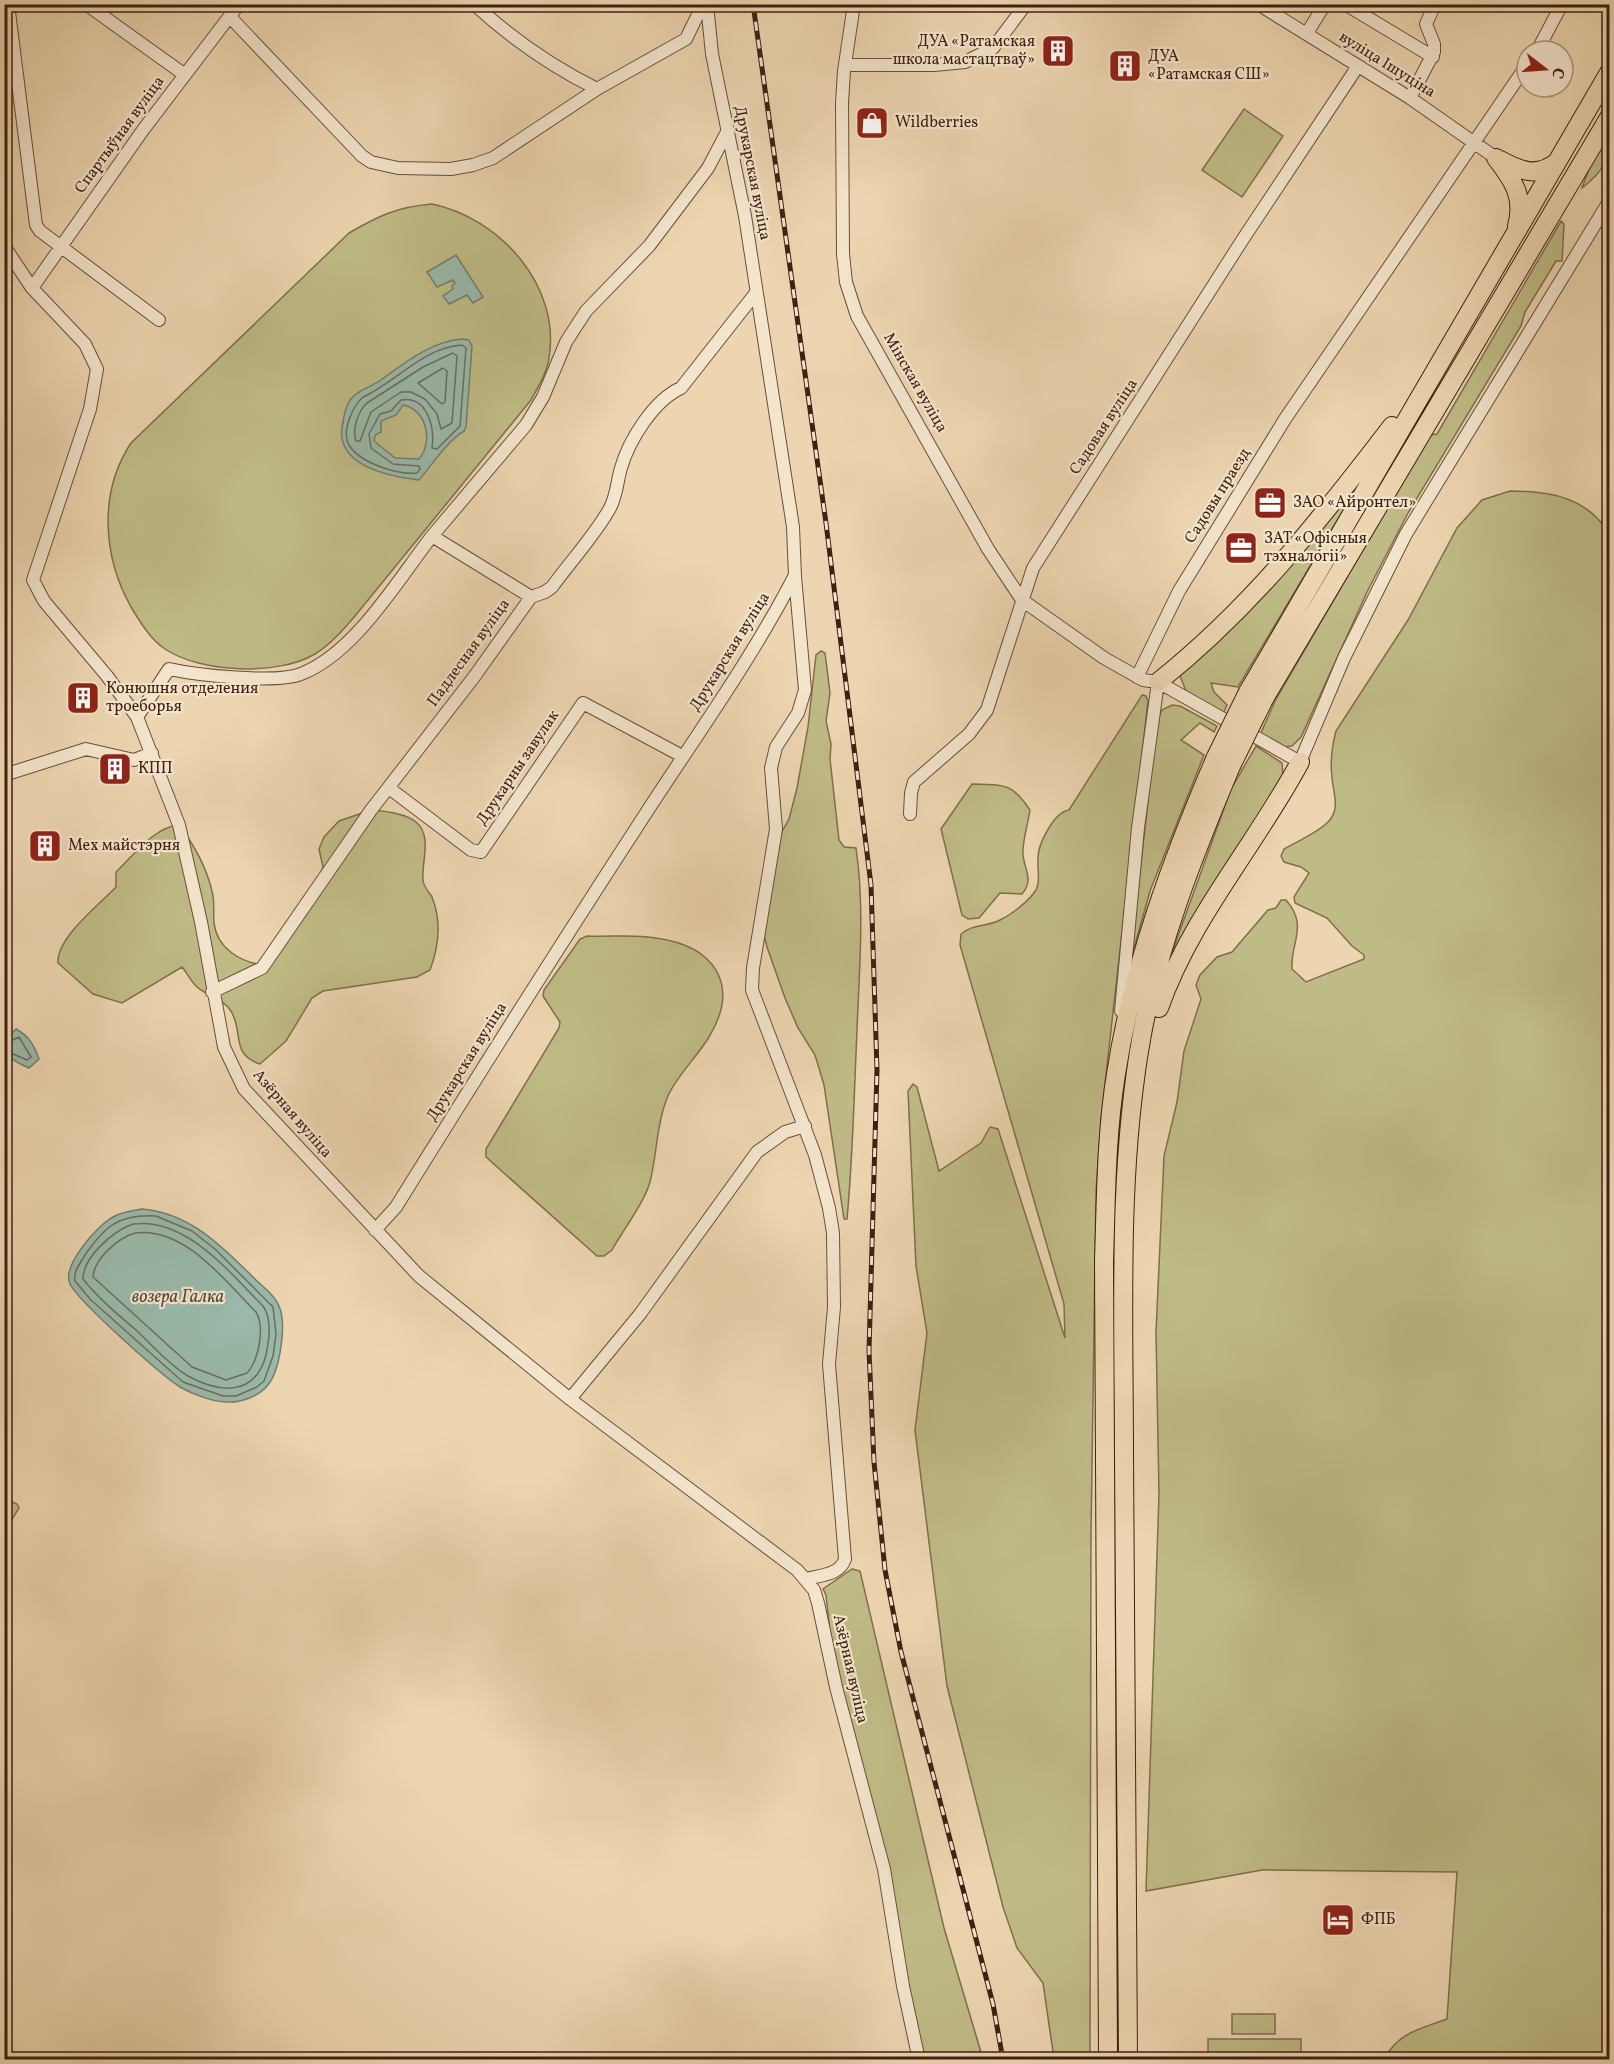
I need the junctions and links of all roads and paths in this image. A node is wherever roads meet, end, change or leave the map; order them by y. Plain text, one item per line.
1 (8, 4) edge
2 (86, 4) edge
3 (239, 4) edge
4 (474, 4) edge
5 (705, 4) edge
6 (854, 4) edge
7 (1026, 4) edge
8 (1258, 4) edge
9 (1325, 4) edge
10 (1345, 4) edge
11 (1435, 4) edge
12 (1562, 4) edge
13 (231, 18) junction
14 (1306, 33) junction
15 (1543, 39) edge
16 (1433, 57) junction
17 (845, 65) junction
18 (1358, 66) junction
19 (1610, 70) edge
20 (184, 75) junction
21 (1515, 82) edge
22 (597, 89) junction
23 (1410, 98) junction
24 (1610, 116) edge
25 (728, 130) junction
26 (1473, 141) junction
27 (1496, 158) junction
28 (1559, 160) junction
29 (1610, 200) edge
30 (1513, 239) junction
31 (4, 246) edge
32 (60, 246) junction
33 (32, 288) junction
34 (755, 294) junction
35 (159, 320) dead end
36 (1433, 372) junction
37 (432, 536) junction
38 (795, 576) junction
39 (531, 597) junction
40 (1022, 600) junction
41 (1137, 677) junction
42 (1158, 682) junction
43 (1256, 695) junction
44 (137, 717) junction
45 (152, 753) junction
46 (682, 756) junction
47 (1223, 761) junction
48 (1300, 762) junction
49 (4, 775) edge
50 (389, 788) junction
51 (910, 814) dead end
52 (212, 992) junction
53 (1115, 1076) junction
54 (1131, 1123) junction
55 (805, 1126) junction
56 (375, 1230) junction
57 (570, 1399) junction
58 (806, 1579) junction
59 (919, 2060) edge
60 (1108, 2060) edge
61 (1128, 2060) edge

1 - 32 street
2 - 20 street
3 - 13 street, Спартыўная вуліца
4 - 22 street
5 - 22 street
5 - 25 street, Друкарская вуліца
6 - 17 street, Мінская вуліца
7 - 17 street
8 - 14 street, вуліца Ішуціна
9 - 14 street
10 - 16 street
11 - 16 street
12 - 15 street
13 - 20 street, Спартыўная вуліца
13 - 22 street
14 - 18 street, вуліца Ішуціна
16 - 23 street
17 - 40 street, Мінская вуліца
18 - 23 street, вуліца Ішуціна
18 - 40 street, Садовая вуліца
19 - 28 highway
20 - 32 street, Спартыўная вуліца
21 - 26 street
23 - 26 street, вуліца Ішуціна
24 - 43 highway
25 - 34 street, Друкарская вуліца
25 - 37 street
26 - 27 street, вуліца Ішуціна
26 - 41 street, Садовы праезд
27 - 28 highway
27 - 30 highway
28 - 30 highway
29 - 48 street
30 - 36 highway
31 - 33 street
32 - 33 street, Спартыўная вуліца
32 - 35 street
33 - 44 street, Азёрная вуліца
34 - 38 street, Друкарская вуліца
34 - 39 street, Падлесная вуліца
36 - 42 highway
36 - 43 highway
37 - 39 street
37 - 44 street
38 - 46 street, Друкарская вуліца
38 - 55 street
39 - 50 street, Падлесная вуліца
40 - 41 street, Мінская вуліца
40 - 51 street, Садовая вуліца
41 - 42 street, Мінская вуліца
42 - 48 street, Мінская вуліца
42 - 53 street
43 - 47 highway, bridge
44 - 45 street, Азёрная вуліца
45 - 49 street
45 - 52 street, Азёрная вуліца
46 - 50 street, Друкарны завулак
46 - 56 street, Друкарская вуліца
47 - 53 highway
47 - 54 highway
48 - 54 highway
50 - 52 street, Падлесная вуліца
52 - 56 street, Азёрная вуліца
53 - 60 highway
54 - 61 highway
55 - 57 street
55 - 58 street
56 - 57 street, Азёрная вуліца
57 - 58 street, Азёрная вуліца
58 - 59 street, Азёрная вуліца

